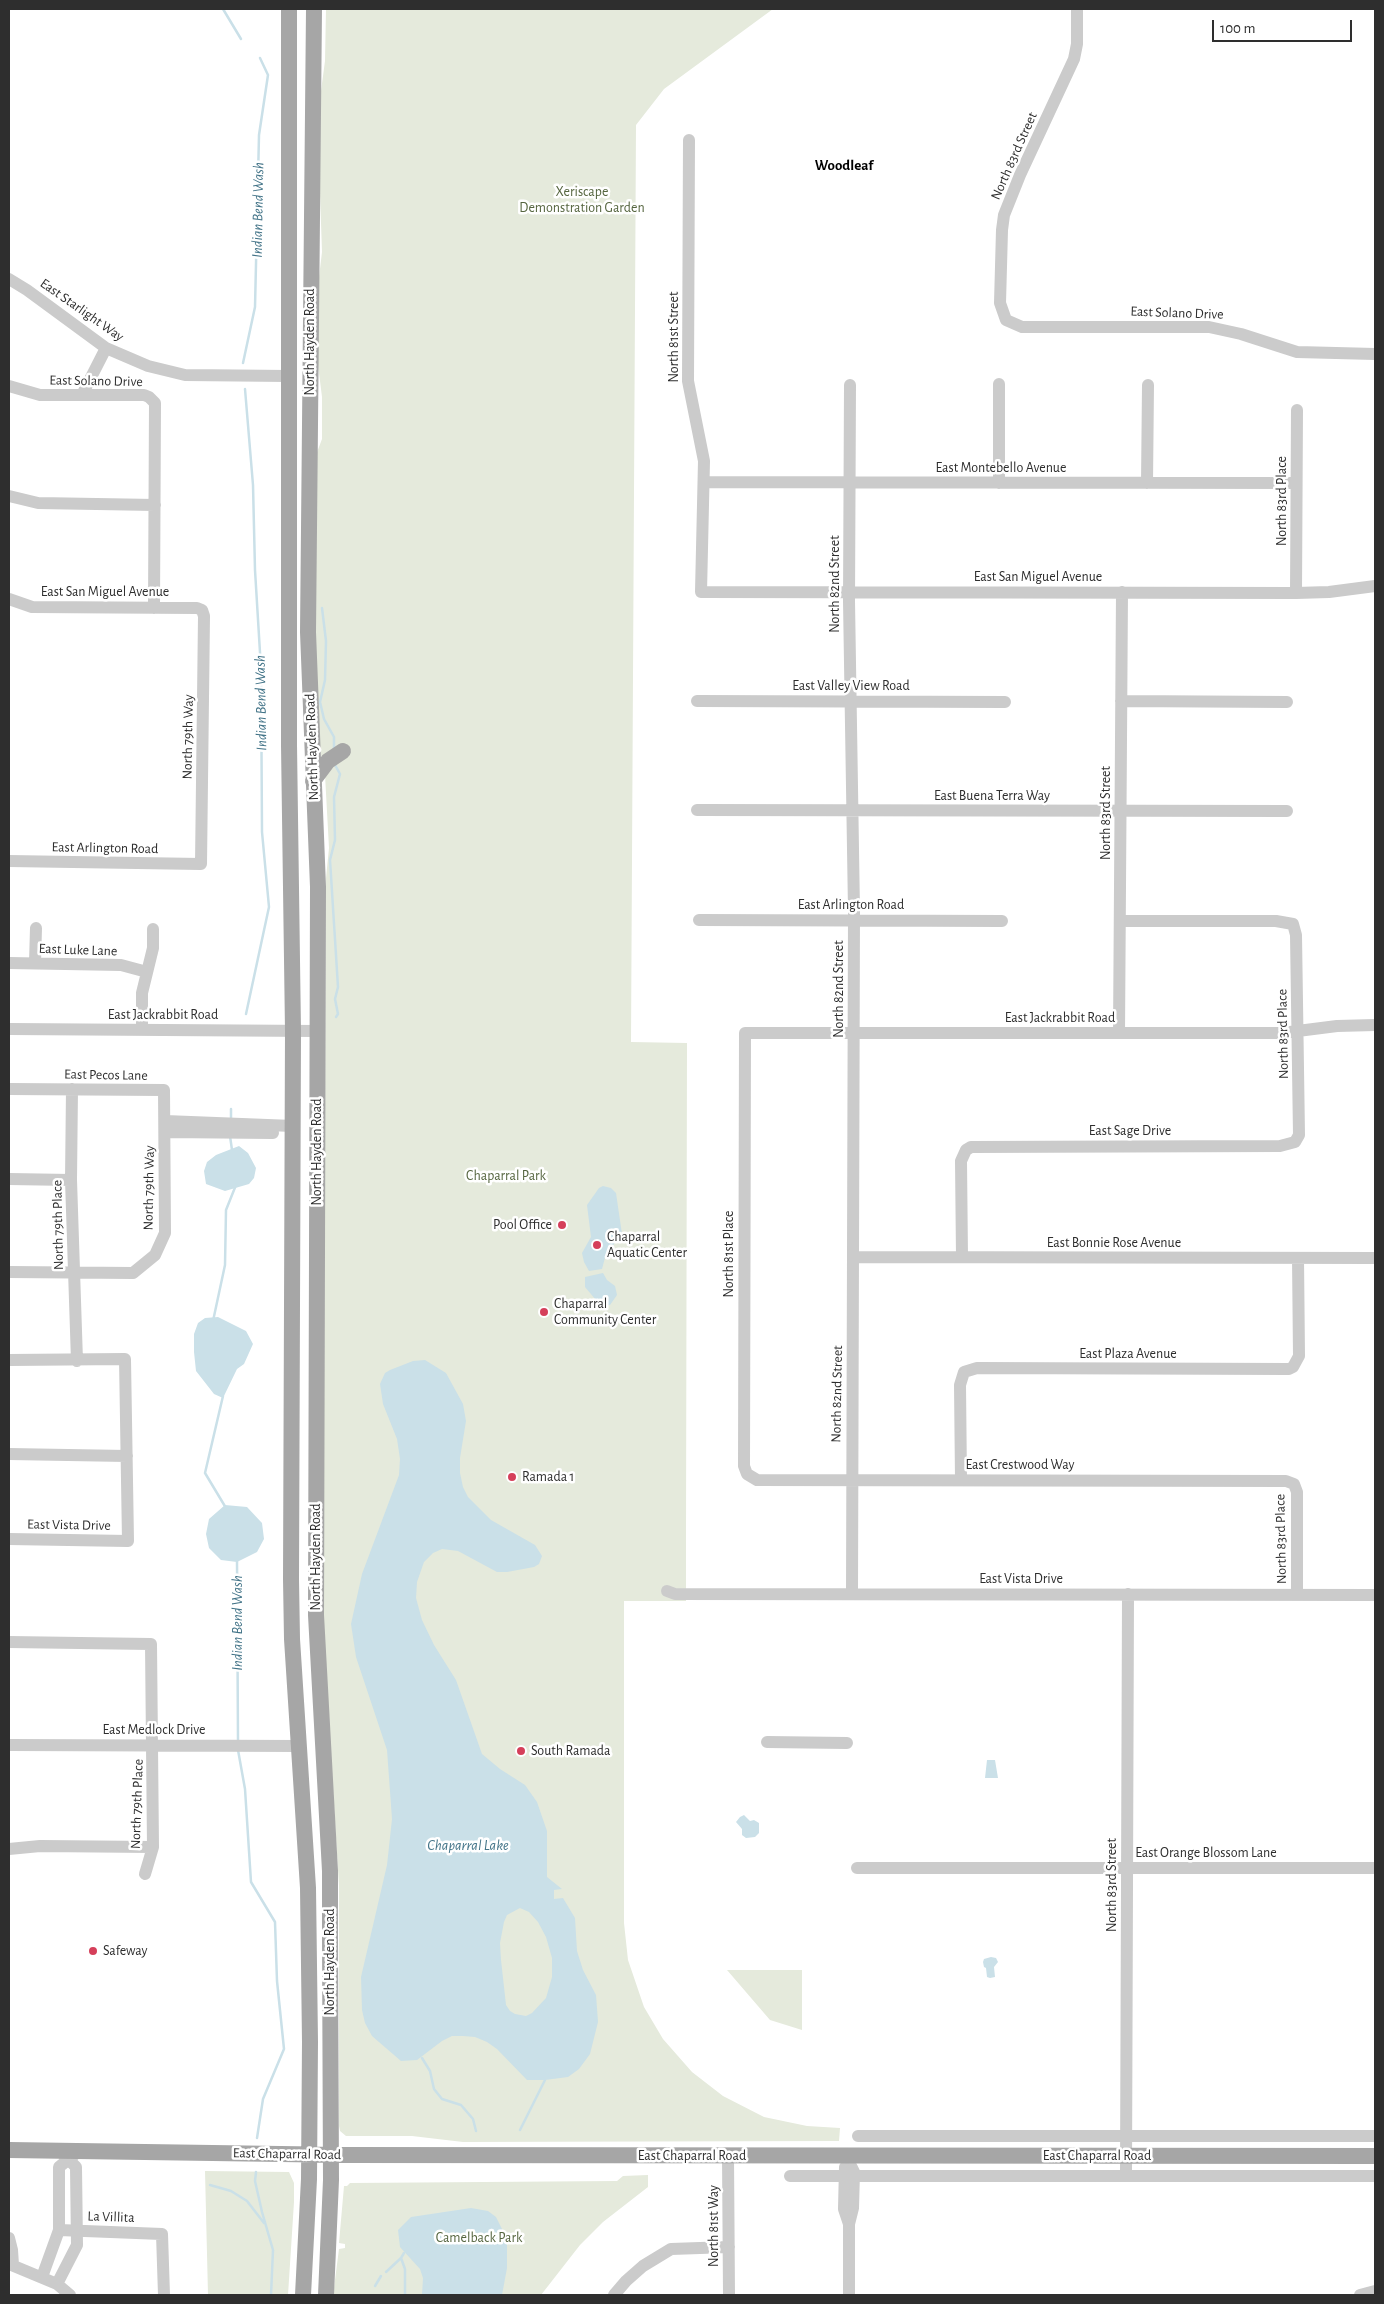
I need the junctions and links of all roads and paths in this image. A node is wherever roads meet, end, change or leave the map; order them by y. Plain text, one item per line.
1 (289, 9) edge
2 (314, 9) edge
3 (1077, 9) edge
4 (288, 128) junction
5 (689, 140) dead end
6 (311, 190) junction
7 (9, 279) edge
8 (1006, 320) joint
9 (106, 348) junction
10 (1375, 354) edge
11 (288, 376) junction
12 (999, 384) dead end
13 (850, 385) dead end
14 (1148, 385) dead end
15 (9, 386) edge
16 (82, 395) junction
17 (1298, 410) dead end
18 (705, 482) junction
19 (850, 482) junction
20 (999, 483) junction
21 (1147, 483) junction
22 (1296, 483) junction
23 (9, 496) edge
24 (155, 505) junction
25 (1375, 586) edge
26 (701, 592) joint
27 (849, 592) junction
28 (1122, 592) junction
29 (1296, 592) junction
30 (9, 599) edge
31 (154, 608) junction
32 (202, 610) joint
33 (697, 701) dead end
34 (850, 701) junction
35 (1121, 701) junction
36 (1005, 702) dead end
37 (1287, 702) dead end
38 (343, 751) dead end
39 (313, 781) junction
40 (697, 810) dead end
41 (854, 811) junction
42 (1287, 811) dead end
43 (1121, 812) junction
44 (9, 861) edge
45 (201, 864) joint
46 (699, 920) dead end
47 (854, 920) junction
48 (1002, 921) dead end
49 (1121, 921) junction
50 (36, 928) dead end
51 (153, 929) dead end
52 (9, 963) edge
53 (35, 964) junction
54 (146, 972) junction
55 (1375, 1025) edge
56 (9, 1029) edge
57 (142, 1030) junction
58 (294, 1031) junction
59 (317, 1031) junction
60 (1298, 1031) junction
61 (745, 1033) joint
62 (854, 1033) junction
63 (1119, 1033) junction
64 (9, 1089) edge
65 (72, 1089) junction
66 (165, 1127) junction
67 (293, 1130) junction
68 (1295, 1142) joint
69 (9, 1179) edge
70 (72, 1180) junction
71 (853, 1257) junction
72 (962, 1257) junction
73 (1298, 1258) junction
74 (1375, 1258) edge
75 (9, 1272) edge
76 (74, 1274) junction
77 (9, 1360) edge
78 (77, 1361) junction
79 (9, 1454) edge
80 (127, 1456) junction
81 (746, 1474) joint
82 (851, 1480) junction
83 (962, 1480) junction
84 (1294, 1484) joint
85 (9, 1539) edge
86 (667, 1590) dead end
87 (852, 1593) junction
88 (1128, 1594) junction
89 (1297, 1594) junction
90 (1375, 1595) edge
91 (9, 1642) edge
92 (767, 1742) dead end
93 (847, 1743) dead end
94 (9, 1745) edge
95 (153, 1745) junction
96 (300, 1746) junction
97 (153, 1847) junction
98 (9, 1849) edge
99 (857, 1868) dead end
100 (1127, 1868) junction
101 (1375, 1868) edge
102 (145, 1874) dead end
103 (858, 2136) dead end
104 (1126, 2136) junction
105 (1375, 2136) edge
106 (9, 2150) edge
107 (69, 2153) junction
108 (309, 2154) junction
109 (331, 2155) junction
110 (728, 2156) junction
111 (846, 2156) junction
112 (1126, 2156) junction
113 (1375, 2156) edge
114 (790, 2176) dead end
115 (849, 2176) junction
116 (1126, 2176) junction
117 (1375, 2176) edge
118 (59, 2201) junction
119 (76, 2202) junction
120 (59, 2230) junction
121 (76, 2231) junction
122 (9, 2238) edge
123 (729, 2247) junction
124 (11, 2264) edge
125 (42, 2277) junction
126 (57, 2284) junction
127 (1375, 2291) edge
128 (70, 2295) edge
129 (164, 2295) edge
130 (303, 2295) edge
131 (326, 2295) edge
132 (614, 2295) edge
133 (729, 2295) edge
134 (849, 2295) edge
135 (1360, 2295) edge

1 - 4 main road, North Hayden Road
2 - 6 main road, North Hayden Road
3 - 8 street, North 83rd Street
4 - 6 main road
4 - 11 main road, North Hayden Road
5 - 18 street, North 81st Street
6 - 39 main road, North Hayden Road
7 - 9 street, East Starlight Way
8 - 10 street, East Solano Drive
9 - 11 street, East Starlight Way
9 - 16 street
11 - 58 main road, North Hayden Road
12 - 20 street
13 - 19 street, North 82nd Street
14 - 21 street
15 - 16 street, East Solano Drive
16 - 24 street, East Solano Drive
17 - 22 street, North 83rd Place
18 - 19 street, East Montebello Avenue
18 - 26 street, North 81st Street
19 - 20 street, East Montebello Avenue
19 - 27 street, North 82nd Street
20 - 21 street, East Montebello Avenue
21 - 22 street, East Montebello Avenue
22 - 29 street, North 83rd Place
23 - 24 street
24 - 31 street
25 - 29 street, East San Miguel Avenue
26 - 27 street, East San Miguel Avenue
27 - 28 street, East San Miguel Avenue
27 - 34 street, North 82nd Street
28 - 29 street, East San Miguel Avenue
28 - 35 street, North 83rd Street
30 - 31 street, East San Miguel Avenue
31 - 32 street, East San Miguel Avenue
32 - 45 street, North 79th Way
33 - 34 street, East Valley View Road
34 - 36 street, East Valley View Road
34 - 41 street, North 82nd Street
35 - 37 street
35 - 43 street, North 83rd Street
38 - 39 main road
39 - 59 main road, North Hayden Road
40 - 41 street, East Buena Terra Way
41 - 43 street, East Buena Terra Way
41 - 47 street, North 82nd Street
42 - 43 street, East Buena Terra Way
43 - 49 street, North 83rd Street
44 - 45 street, East Arlington Road
46 - 47 street, East Arlington Road
47 - 48 street, East Arlington Road
47 - 62 street, North 82nd Street
49 - 60 street, North 83rd Place
49 - 63 street, North 83rd Street
50 - 53 street
51 - 54 street
52 - 53 street, East Luke Lane
53 - 54 street, East Luke Lane
54 - 57 street
55 - 60 street, East Jackrabbit Road
56 - 57 street, East Jackrabbit Road
57 - 58 street, East Jackrabbit Road
58 - 59 street, East Jackrabbit Road
58 - 67 main road, North Hayden Road
59 - 109 main road, North Hayden Road
60 - 63 street, East Jackrabbit Road
60 - 68 street, North 83rd Place
61 - 62 street, East Jackrabbit Road
61 - 81 street, North 81st Place
62 - 63 street, East Jackrabbit Road
62 - 71 street, North 82nd Street
64 - 65 street, East Pecos Lane
65 - 66 street, East Pecos Lane
65 - 70 street, North 79th Place
66 - 67 street
66 - 76 street, North 79th Way
67 - 96 main road, North Hayden Road
68 - 72 street, East Sage Drive
69 - 70 street
70 - 76 street, North 79th Place
71 - 72 street, East Bonnie Rose Avenue
71 - 82 street, North 82nd Street
72 - 73 street, East Bonnie Rose Avenue
73 - 74 street, East Bonnie Rose Avenue
73 - 83 street, East Plaza Avenue
75 - 76 street
76 - 78 street, North 79th Place
77 - 78 street
78 - 80 street
79 - 80 street
80 - 85 street, East Vista Drive
81 - 82 street, East Crestwood Way
82 - 83 street, East Crestwood Way
82 - 87 street, North 82nd Street
83 - 84 street, East Crestwood Way
84 - 89 street, North 83rd Place
86 - 87 street, East Vista Drive
87 - 88 street, East Vista Drive
88 - 89 street, East Vista Drive
88 - 100 street, North 83rd Street
89 - 90 street, East Vista Drive
91 - 95 street, North 79th Place
92 - 93 street
94 - 95 street, East Medlock Drive
95 - 96 street, East Medlock Drive
95 - 97 street, North 79th Place
96 - 108 main road, North Hayden Road
97 - 98 street
97 - 102 street, North 79th Place
99 - 100 street, East Orange Blossom Lane
100 - 101 street, East Orange Blossom Lane
100 - 104 street, North 83rd Street
103 - 104 street
104 - 105 street
104 - 112 street, North 83rd Street
106 - 107 main road, East Chaparral Road
107 - 108 main road, East Chaparral Road
107 - 118 street
107 - 119 street
108 - 109 main road, East Chaparral Road
108 - 130 main road, North Hayden Road
109 - 110 main road, East Chaparral Road
109 - 131 main road, North Hayden Road
110 - 111 main road, East Chaparral Road
110 - 123 street, North 81st Way
111 - 112 main road, East Chaparral Road
111 - 115 street
112 - 113 main road, East Chaparral Road
112 - 116 street, North 83rd Street
114 - 115 street
115 - 116 street
115 - 134 street
116 - 117 street
118 - 119 street
118 - 120 street
119 - 121 street
120 - 121 street, La Villita
120 - 125 street
121 - 126 street
121 - 129 street, La Villita
122 - 124 street
123 - 132 street
123 - 133 street, North 81st Way
124 - 125 street
125 - 126 street
126 - 128 street
127 - 135 street

